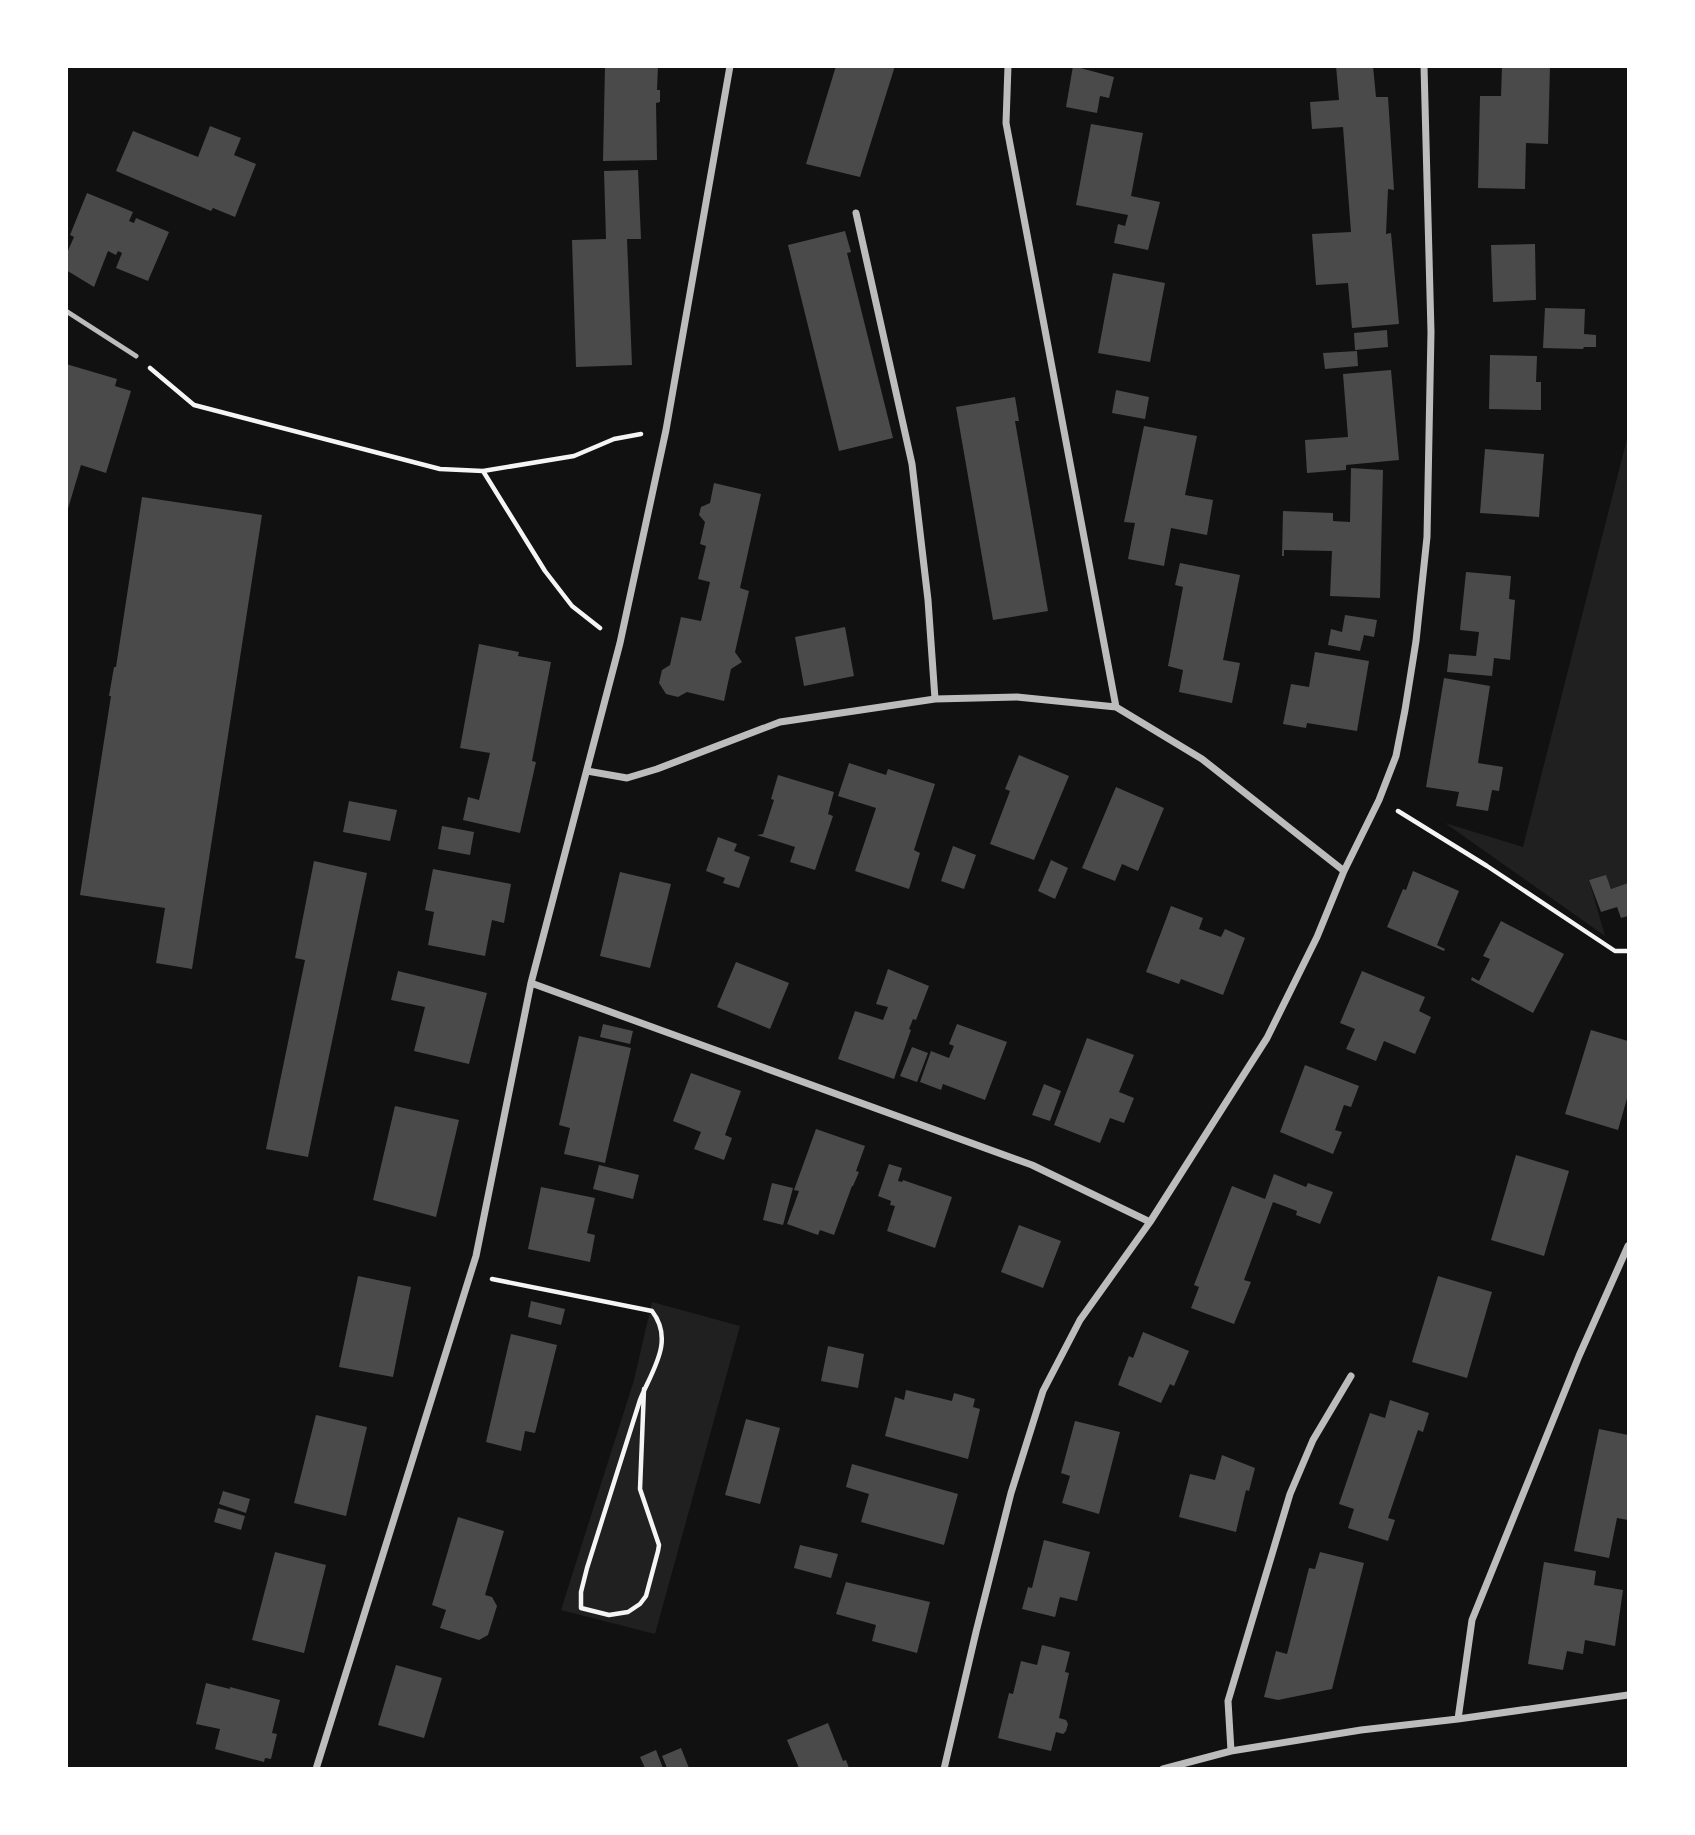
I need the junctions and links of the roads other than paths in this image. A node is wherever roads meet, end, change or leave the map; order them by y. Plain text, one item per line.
1 (730, 66) edge
2 (1008, 66) edge
3 (1424, 66) edge
4 (856, 212) dead end
5 (66, 311) edge
6 (136, 356) road end
7 (935, 699) junction
8 (1116, 707) junction
9 (587, 771) junction
10 (1344, 871) junction
11 (531, 983) junction
12 (1150, 1222) junction
13 (1629, 1246) edge
14 (1351, 1376) dead end
15 (1629, 1695) edge
16 (1458, 1718) junction
17 (1231, 1751) junction
18 (316, 1769) edge
19 (944, 1769) edge
20 (1163, 1769) edge

1 - 9 street
2 - 8 street
3 - 10 street
4 - 7 street
5 - 6 lane
7 - 8 street
7 - 9 street
8 - 10 street
9 - 11 street
10 - 12 street
11 - 12 street
11 - 18 street
12 - 19 street
13 - 16 street
14 - 17 street
15 - 16 street
16 - 17 street
17 - 20 street

